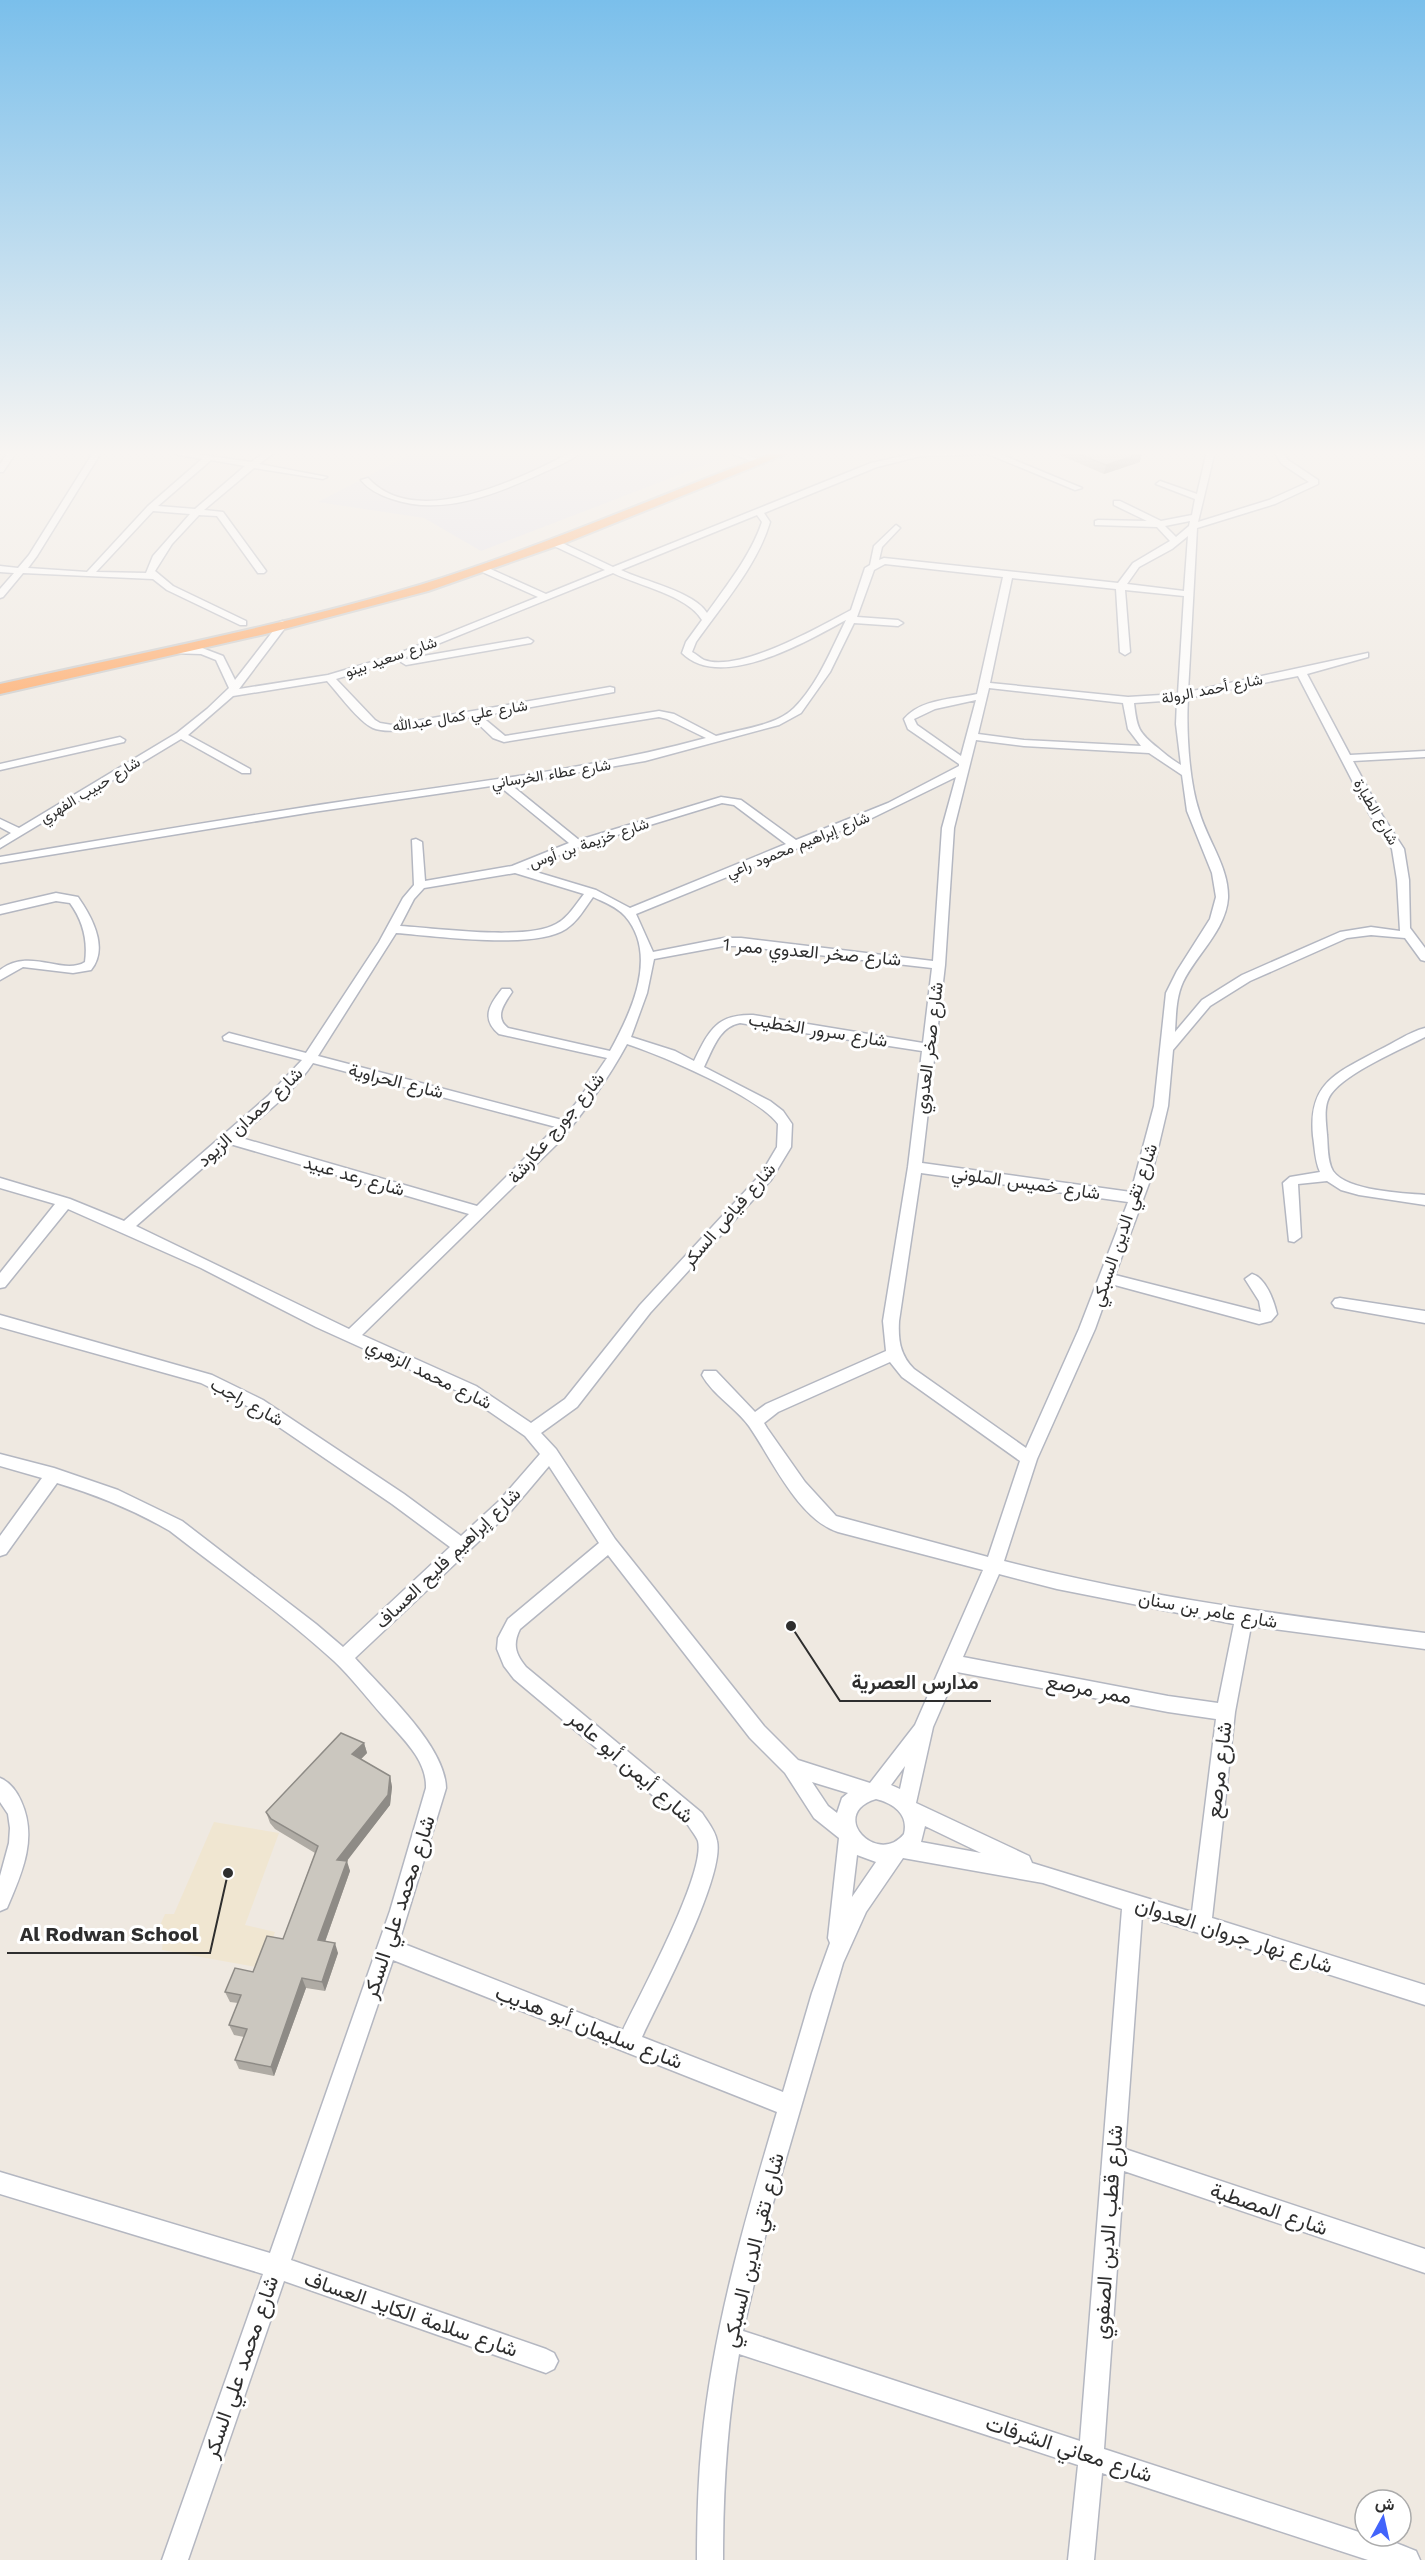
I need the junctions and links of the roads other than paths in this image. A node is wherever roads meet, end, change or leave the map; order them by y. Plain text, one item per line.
1 (10, 570) edge
2 (93, 570) edge
3 (151, 570) edge
4 (441, 570) edge
5 (478, 570) edge
6 (486, 570) edge
7 (611, 570) edge
8 (613, 570) edge
9 (741, 570) edge
10 (869, 570) edge
11 (979, 570) edge
12 (1132, 570) edge
13 (1191, 570) edge
14 (21, 572) junction
15 (1008, 574) junction
16 (89, 575) junction
17 (153, 576) junction
18 (1120, 587) junction
19 (1190, 594) junction
20 (0, 595) edge
21 (545, 597) junction
22 (853, 616) junction
23 (706, 620) junction
24 (243, 623) junction
25 (898, 623) dead end
26 (284, 624) junction
27 (528, 641) dead end
28 (171, 650) junction
29 (1125, 652) dead end
30 (1365, 655) dead end
31 (362, 669) junction
32 (1301, 672) junction
33 (0, 678) edge
34 (329, 678) junction
35 (0, 688) edge
36 (610, 690) dead end
37 (233, 691) junction
38 (983, 691) junction
39 (1184, 696) junction
40 (1128, 700) junction
41 (474, 715) junction
42 (181, 735) junction
43 (972, 736) junction
44 (716, 739) junction
45 (120, 740) dead end
46 (1154, 750) junction
47 (1425, 754) edge
48 (1345, 758) junction
49 (964, 766) junction
50 (0, 767) edge
51 (246, 771) dead end
52 (1187, 774) junction
53 (501, 782) junction
54 (0, 822) edge
55 (19, 833) junction
56 (416, 842) dead end
57 (577, 844) junction
58 (795, 845) junction
59 (0, 846) edge
60 (0, 860) edge
61 (515, 869) junction
62 (420, 885) junction
63 (590, 894) junction
64 (0, 910) edge
65 (629, 914) junction
66 (392, 929) junction
67 (1407, 935) junction
68 (650, 956) junction
69 (1425, 957) edge
70 (939, 965) junction
71 (0, 976) edge
72 (506, 992) dead end
73 (1425, 1032) edge
74 (229, 1037) dead end
75 (625, 1039) junction
76 (929, 1048) junction
77 (1166, 1050) junction
78 (615, 1056) junction
79 (311, 1059) junction
80 (697, 1068) junction
81 (564, 1125) junction
82 (228, 1139) junction
83 (915, 1167) junction
84 (1329, 1176) junction
85 (0, 1183) edge
86 (1137, 1198) junction
87 (1425, 1200) edge
88 (65, 1202) junction
89 (480, 1212) junction
90 (126, 1227) junction
91 (1294, 1236) dead end
92 (1107, 1278) junction
93 (1252, 1279) dead end
94 (0, 1283) edge
95 (1340, 1303) dead end
96 (1425, 1317) edge
97 (0, 1321) edge
98 (352, 1336) junction
99 (892, 1354) junction
100 (710, 1375) dead end
101 (756, 1423) junction
102 (531, 1432) junction
103 (550, 1454) junction
104 (1029, 1459) junction
105 (0, 1460) edge
106 (54, 1475) junction
107 (609, 1544) junction
108 (463, 1547) junction
109 (0, 1549) edge
110 (993, 1567) junction
111 (1244, 1618) junction
112 (1425, 1641) edge
113 (343, 1658) junction
114 (953, 1663) junction
115 (1226, 1712) junction
116 (924, 1727) junction
117 (792, 1767) junction
118 (0, 1787) edge
119 (873, 1791) junction
120 (909, 1806) junction
121 (848, 1833) junction
122 (900, 1850) junction
123 (1043, 1874) junction
124 (0, 1901) edge
125 (1132, 1903) junction
126 (1201, 1924) junction
127 (837, 1947) junction
128 (388, 1948) junction
129 (1425, 1995) edge
130 (628, 2042) junction
131 (790, 2106) junction
132 (1114, 2157) junction
133 (0, 2183) edge
134 (1425, 2261) edge
135 (275, 2266) junction
136 (730, 2339) junction
137 (546, 2361) dead end
138 (1091, 2457) junction
139 (175, 2560) edge
140 (710, 2560) edge
141 (1081, 2560) edge
142 (1407, 2560) edge

1 - 14 street
2 - 16 street
3 - 17 street
4 - 24 highway
5 - 26 highway
6 - 21 street
7 - 21 street, شارع سعيد بينو
8 - 23 street
9 - 23 street
10 - 22 street, شارع عطاء الخرساني
11 - 15 street
12 - 18 street
13 - 19 street, شارع تقي الدين السبكي
14 - 16 street
14 - 20 street
15 - 18 street
15 - 38 street, شارع صخر العدوي
16 - 17 street
17 - 24 street
18 - 19 street
18 - 29 street
19 - 39 street, شارع تقي الدين السبكي
21 - 31 street, شارع سعيد بينو
22 - 23 street
22 - 25 street
22 - 44 street, شارع عطاء الخرساني
24 - 33 highway
26 - 28 highway
26 - 37 street, شارع حبيب الفهري
27 - 31 street
28 - 35 highway
28 - 37 street
30 - 32 street, شارع أحمد الرولة
31 - 34 street, شارع سعيد بينو
32 - 39 street, شارع أحمد الرولة
32 - 48 street, شارع الطيارة
34 - 37 street, شارع سعيد بينو
34 - 41 street, شارع علي كمال عبدالله
36 - 41 street, شارع علي كمال عبدالله
37 - 42 street, شارع حبيب الفهري
38 - 40 street, شارع أحمد الرولة
38 - 43 street, شارع صخر العدوي
38 - 49 street, شارع أحمد الرولة
39 - 40 street, شارع أحمد الرولة
39 - 52 street, شارع تقي الدين السبكي
40 - 46 street
41 - 44 street
42 - 51 street
42 - 55 street, شارع حبيب الفهري
43 - 46 street
43 - 49 street, شارع صخر العدوي
44 - 53 street, شارع عطاء الخرساني
45 - 50 street
46 - 52 street
47 - 48 street
48 - 67 street, شارع الطيارة
49 - 58 street, شارع إبراهيم محمود راعي
49 - 70 street, شارع صخر العدوي
52 - 77 street, شارع تقي الدين السبكي
53 - 57 street
53 - 60 street, شارع عطاء الخرساني
54 - 55 street
55 - 59 street, شارع حبيب الفهري
56 - 62 street
57 - 58 street, شارع خزيمة بن أوس
57 - 61 street, شارع خزيمة بن أوس
58 - 65 street, شارع إبراهيم محمود راعي
61 - 62 street, شارع خزيمة بن أوس
61 - 63 street
62 - 66 street
63 - 65 street
63 - 66 street
64 - 71 street
65 - 68 street
66 - 79 street, شارع حمدان الزيود
67 - 69 street
67 - 77 street
68 - 70 street, شارع صخر العدوي ممر 1
68 - 75 street, شارع جورج عكارشة
70 - 76 street, شارع صخر العدوي
72 - 78 street
73 - 84 street
74 - 79 street, شارع الحراوية
75 - 78 street, شارع جورج عكارشة
75 - 80 street, شارع فياض السكر
76 - 80 street, شارع سرور الخطيب
76 - 83 street, شارع صخر العدوي
77 - 86 street, شارع تقي الدين السبكي
78 - 81 street, شارع جورج عكارشة
79 - 81 street, شارع الحراوية
79 - 82 street, شارع حمدان الزيود
80 - 102 street, شارع فياض السكر
81 - 89 street, شارع جورج عكارشة
82 - 89 street, شارع رعد عبيد
82 - 90 street, شارع حمدان الزيود
83 - 86 street, شارع خميس الملوني
83 - 99 street, شارع صخر العدوي
84 - 87 street
84 - 91 street
85 - 88 street, شارع محمد الزهري
86 - 92 street, شارع تقي الدين السبكي
88 - 90 street, شارع محمد الزهري
88 - 94 street
89 - 98 street, شارع جورج عكارشة
90 - 98 street, شارع محمد الزهري
92 - 93 street
92 - 104 street, شارع تقي الدين السبكي
95 - 96 street
97 - 108 street, شارع راجب
98 - 102 street, شارع محمد الزهري
99 - 101 street
99 - 104 street
100 - 101 street, شارع عامر بن سنان
101 - 110 street, شارع عامر بن سنان
102 - 103 street, شارع محمد الزهري
103 - 107 street, شارع محمد الزهري
103 - 108 street, شارع إبراهيم فليح العساف
104 - 110 street, شارع تقي الدين السبكي
105 - 106 street, شارع محمد علي السكر
106 - 109 street
106 - 113 street, شارع محمد علي السكر
107 - 117 street, شارع محمد الزهري
107 - 130 street, شارع أيمن أبو عامر
108 - 113 street, شارع إبراهيم فليح العساف
110 - 111 street, شارع عامر بن سنان
110 - 114 street, شارع تقي الدين السبكي
111 - 112 street, شارع عامر بن سنان
111 - 115 street, شارع مرصع
113 - 128 street, شارع محمد علي السكر
114 - 115 street, ممر مرصع
114 - 116 street, شارع تقي الدين السبكي
115 - 126 street, شارع مرصع
116 - 119 street, شارع تقي الدين السبكي
116 - 120 street, شارع تقي الدين السبكي
117 - 119 street, شارع محمد الزهري
117 - 121 street, شارع محمد الزهري
118 - 124 street
119 - 120 street
119 - 121 street
120 - 122 street
120 - 123 street, شارع نهار جروان العدوان
121 - 122 street
121 - 127 street, شارع تقي الدين السبكي
122 - 123 street, شارع نهار جروان العدوان
122 - 127 street, شارع تقي الدين السبكي
123 - 125 street, شارع نهار جروان العدوان
125 - 126 street, شارع نهار جروان العدوان
125 - 132 street, شارع قطب الدين الصفوي
126 - 129 street, شارع نهار جروان العدوان
127 - 131 street, شارع تقي الدين السبكي
128 - 130 street, شارع سليمان أبو هديب
128 - 135 street, شارع محمد علي السكر
130 - 131 street, شارع سليمان أبو هديب
131 - 136 street, شارع تقي الدين السبكي
132 - 134 street, شارع المصطبة
132 - 138 street, شارع قطب الدين الصفوي
133 - 135 street, شارع سلامة الكايد العساف
135 - 137 street, شارع سلامة الكايد العساف
135 - 139 street, شارع محمد علي السكر
136 - 138 street, شارع معاني الشرفات
136 - 140 street, شارع تقي الدين السبكي
138 - 141 street, شارع قطب الدين الصفوي
138 - 142 street, شارع معاني الشرفات

